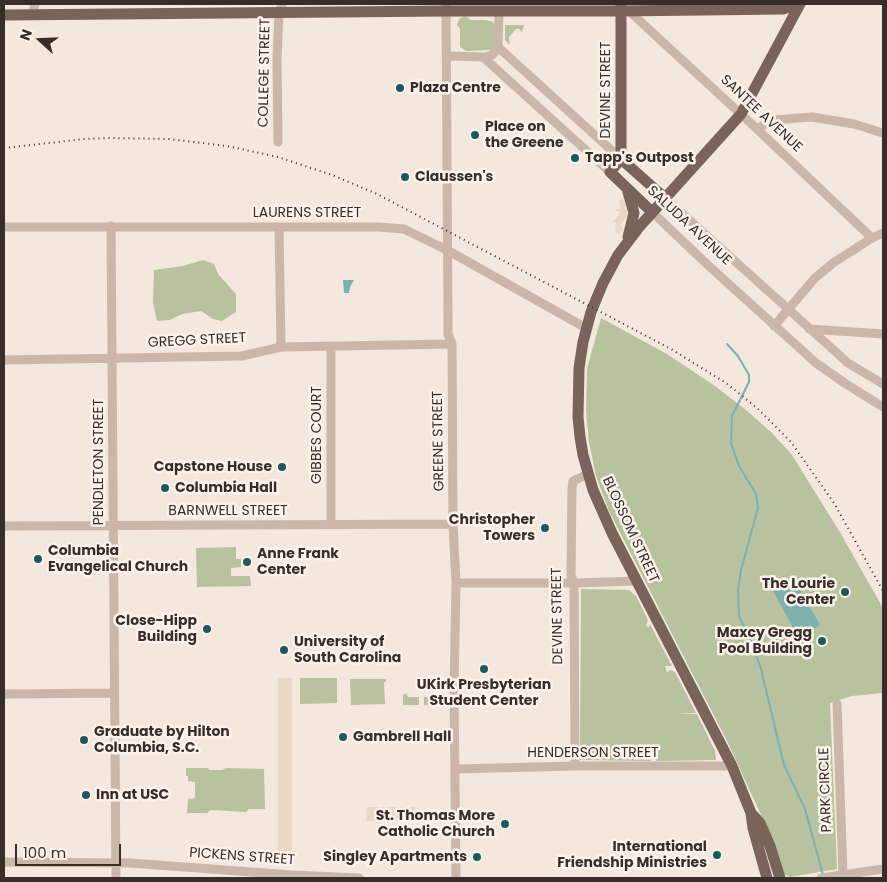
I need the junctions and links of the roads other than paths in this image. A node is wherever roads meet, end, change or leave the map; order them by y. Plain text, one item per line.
1 (35, 4) edge
2 (799, 4) edge
3 (280, 8) edge
4 (446, 8) edge
5 (624, 9) edge
6 (499, 12) junction
7 (32, 15) junction
8 (4, 16) edge
9 (498, 47) junction
10 (447, 56) junction
11 (483, 57) junction
12 (741, 114) junction
13 (757, 129) junction
14 (883, 133) edge
15 (278, 142) dead end
16 (621, 159) junction
17 (610, 172) junction
18 (626, 189) junction
19 (665, 198) junction
20 (652, 212) junction
21 (4, 226) edge
22 (111, 226) junction
23 (279, 226) junction
24 (883, 233) edge
25 (872, 238) junction
26 (626, 243) junction
27 (447, 250) junction
28 (787, 310) junction
29 (774, 326) junction
30 (586, 328) junction
31 (809, 329) junction
32 (883, 334) edge
33 (452, 344) junction
34 (281, 347) junction
35 (330, 347) junction
36 (112, 358) junction
37 (4, 360) edge
38 (883, 384) edge
39 (883, 407) edge
40 (588, 474) junction
41 (331, 524) junction
42 (453, 524) junction
43 (113, 525) junction
44 (4, 526) edge
45 (637, 581) junction
46 (456, 583) junction
47 (574, 583) junction
48 (114, 693) junction
49 (4, 694) edge
50 (837, 704) dead end
51 (575, 766) junction
52 (732, 766) junction
53 (455, 769) junction
54 (752, 813) junction
55 (4, 862) edge
56 (116, 862) junction
57 (883, 869) edge
58 (843, 874) junction
59 (116, 878) edge
60 (359, 878) edge
61 (456, 878) edge
62 (767, 878) edge
63 (780, 878) edge
64 (821, 878) edge

1 - 7 street
2 - 5 main road
2 - 12 main road, BLOSSOM STREET
3 - 4 main road
3 - 7 main road
3 - 15 street, COLLEGE STREET
4 - 6 main road
4 - 10 street, GREENE STREET
5 - 6 main road
5 - 12 street, SANTEE AVENUE
5 - 16 main road, DEVINE STREET
6 - 9 street
7 - 8 main road
9 - 11 street
9 - 16 street, SALUDA AVENUE
10 - 11 street
10 - 27 street, GREENE STREET
11 - 17 street, SALUDA AVENUE
12 - 13 street, SANTEE AVENUE
12 - 19 main road, BLOSSOM STREET
13 - 14 street
13 - 25 street, SANTEE AVENUE
16 - 17 main road
16 - 19 main road, SALUDA AVENUE
17 - 18 main road, SALUDA AVENUE
18 - 20 main road, SALUDA AVENUE
18 - 26 main road
19 - 20 main road, BLOSSOM STREET
19 - 28 street, SALUDA AVENUE
20 - 26 main road, BLOSSOM STREET
20 - 29 street, SALUDA AVENUE
21 - 22 street, LAURENS STREET
22 - 23 street, LAURENS STREET
22 - 36 street, PENDLETON STREET
23 - 27 street, LAURENS STREET
23 - 34 street
24 - 25 street
25 - 28 street
26 - 30 main road, BLOSSOM STREET
27 - 30 street, LAURENS STREET
27 - 33 street, GREENE STREET
28 - 29 street
28 - 31 street, SALUDA AVENUE
29 - 39 street, SALUDA AVENUE
30 - 40 main road, BLOSSOM STREET
31 - 32 street
31 - 38 street, SALUDA AVENUE
33 - 35 street, GREGG STREET
33 - 42 street, GREENE STREET
34 - 35 street, GREGG STREET
34 - 36 street, GREGG STREET
35 - 41 street, GIBBES COURT
36 - 37 street, GREGG STREET
36 - 43 street, PENDLETON STREET
40 - 45 main road, BLOSSOM STREET
40 - 47 street, DEVINE STREET
41 - 42 street, BARNWELL STREET
41 - 43 street, BARNWELL STREET
42 - 46 street, GREENE STREET
43 - 44 street, BARNWELL STREET
43 - 48 street, PENDLETON STREET
45 - 47 street
45 - 52 main road, BLOSSOM STREET
46 - 47 street
46 - 53 street, GREENE STREET
47 - 51 street, DEVINE STREET
48 - 49 street
48 - 56 street, PENDLETON STREET
50 - 58 street, PARK CIRCLE
51 - 52 street, HENDERSON STREET
51 - 53 street, HENDERSON STREET
52 - 54 main road, BLOSSOM STREET
53 - 61 street, GREENE STREET
54 - 62 main road, BLOSSOM STREET
54 - 63 main road, BLOSSOM STREET
55 - 56 street, PICKENS STREET
56 - 59 street, PENDLETON STREET
56 - 60 street, PICKENS STREET
57 - 58 street
58 - 64 street

